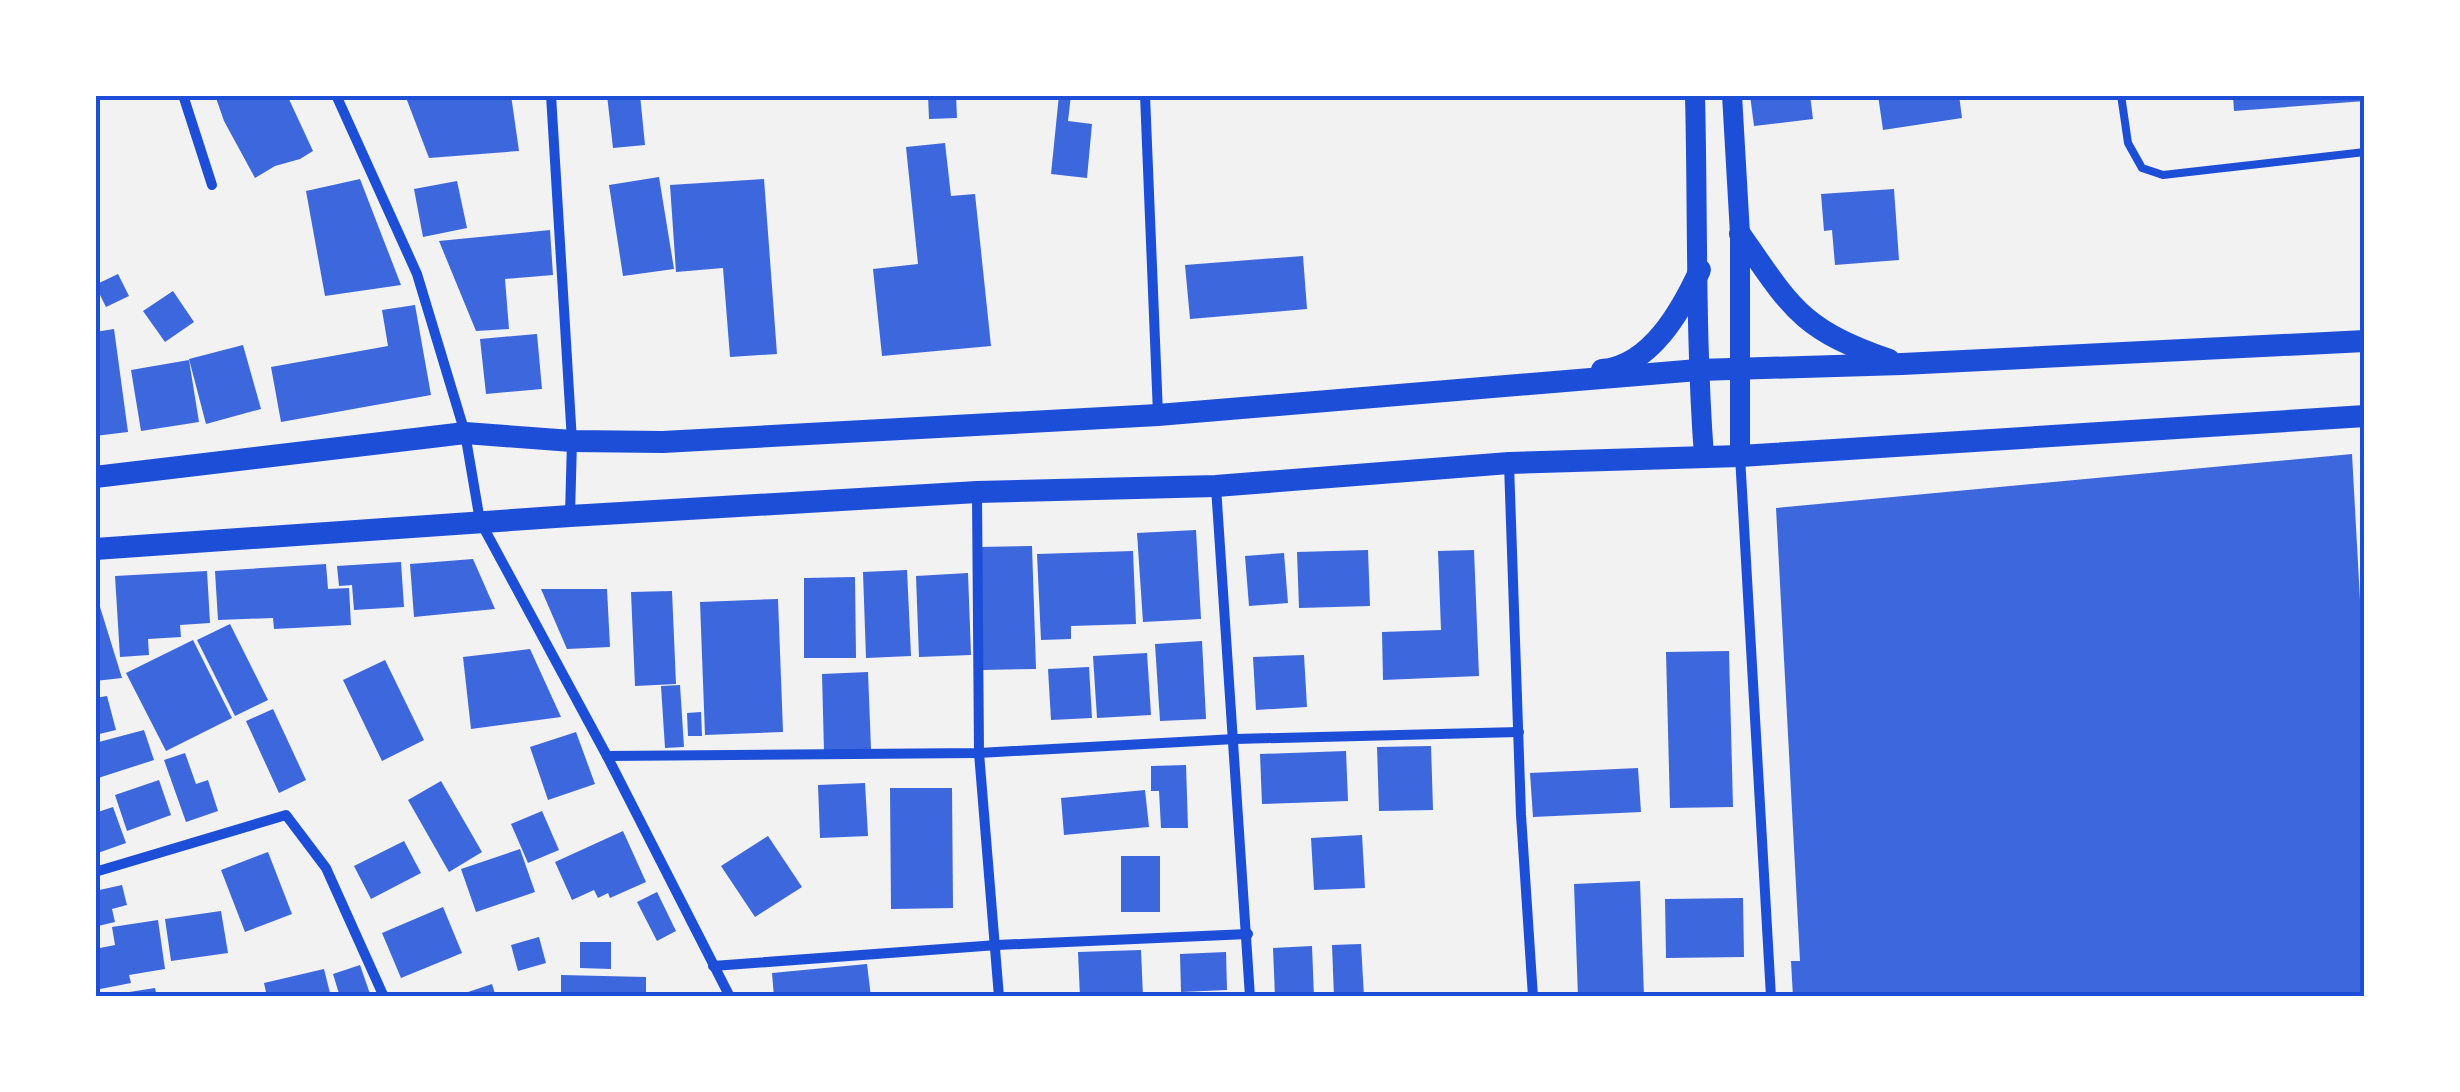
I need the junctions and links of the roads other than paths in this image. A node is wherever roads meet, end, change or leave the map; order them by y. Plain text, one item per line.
1 (183, 95) edge
2 (336, 95) edge
3 (550, 95) edge
4 (1144, 95) edge
5 (1695, 95) edge
6 (1732, 95) edge
7 (2121, 95) edge
8 (2365, 152) edge
9 (212, 186) dead end
10 (1740, 234) junction
11 (1700, 270) junction
12 (2365, 342) edge
13 (1902, 364) junction
14 (1698, 370) junction
15 (1742, 370) junction
16 (1158, 415) junction
17 (2365, 416) edge
18 (465, 434) junction
19 (572, 441) junction
20 (1704, 456) junction
21 (1740, 456) junction
22 (1509, 463) junction
23 (95, 477) edge
24 (1216, 486) junction
25 (978, 492) junction
26 (570, 516) junction
27 (480, 521) junction
28 (95, 549) edge
29 (1519, 732) junction
30 (1235, 739) junction
31 (978, 754) junction
32 (608, 756) junction
33 (95, 872) edge
34 (1248, 934) junction
35 (997, 945) junction
36 (713, 966) junction
37 (384, 997) edge
38 (730, 997) edge
39 (999, 997) edge
40 (1250, 997) edge
41 (1533, 997) edge
42 (1771, 997) edge

1 - 9 street
2 - 18 street
3 - 19 street
4 - 16 street
5 - 11 main road
6 - 10 main road
7 - 8 lane
10 - 13 main road
10 - 15 main road
11 - 14 main road
11 - 16 main road
12 - 13 main road
13 - 15 main road
14 - 15 main road
14 - 16 main road
14 - 20 main road
15 - 21 main road
16 - 19 main road
17 - 21 main road
18 - 19 main road
18 - 23 main road
18 - 27 street
19 - 26 street
20 - 21 main road
20 - 22 main road
21 - 42 street
22 - 24 main road
22 - 29 street
24 - 25 main road
24 - 30 street
25 - 26 main road
25 - 31 street
26 - 27 main road
27 - 28 main road
27 - 32 street
29 - 30 street
29 - 41 street
30 - 31 street
30 - 34 street
31 - 32 street
31 - 35 street
32 - 36 street
33 - 37 street
34 - 35 street
34 - 40 street
35 - 36 street
35 - 39 street
36 - 38 street

